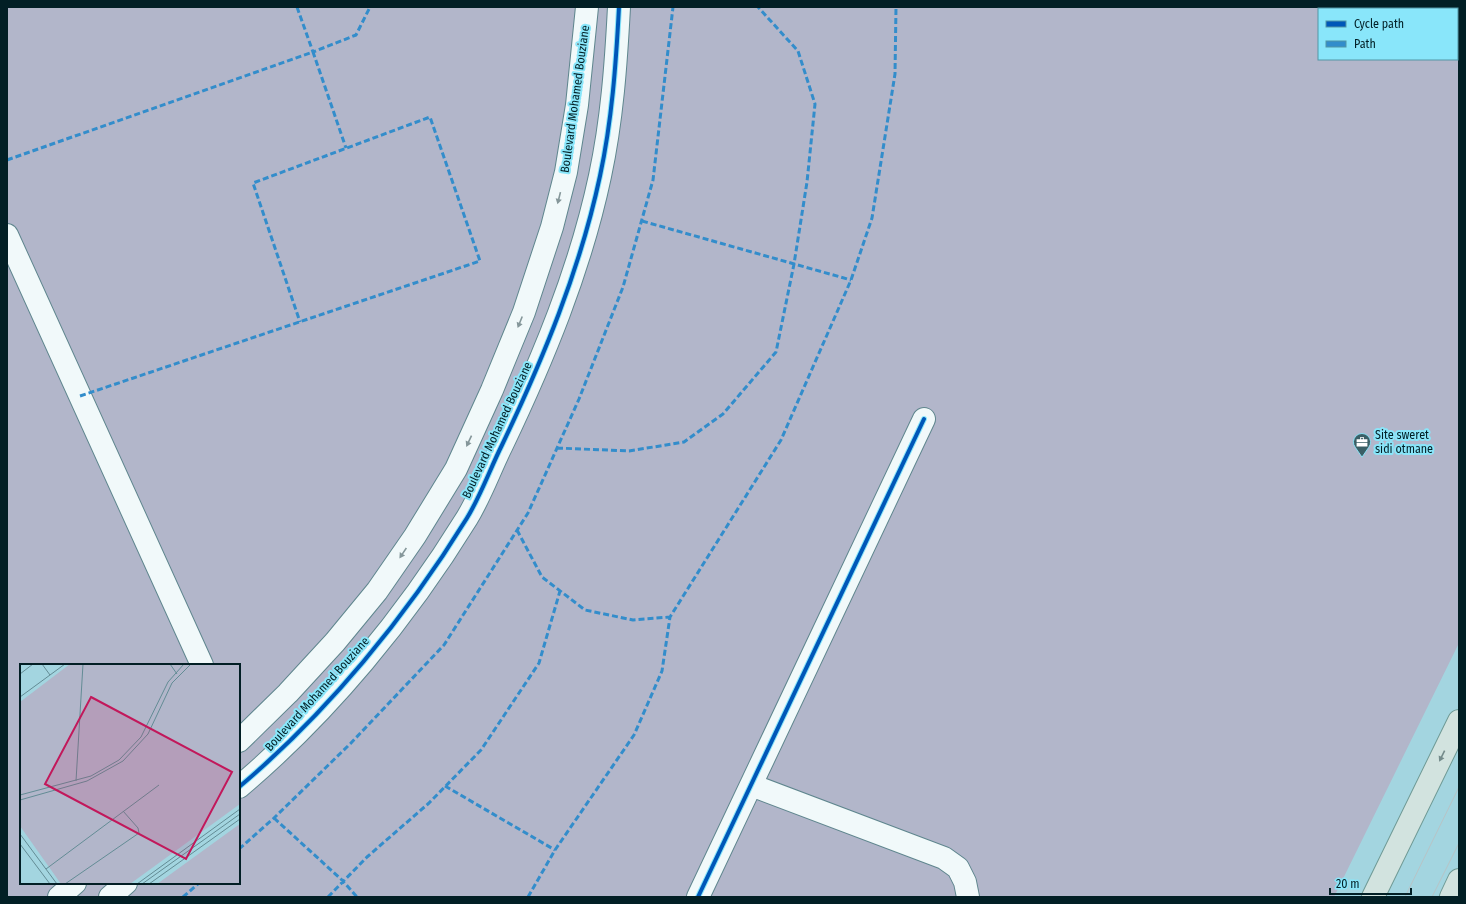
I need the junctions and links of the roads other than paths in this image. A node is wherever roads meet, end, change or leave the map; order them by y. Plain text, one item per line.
1 (587, 7) edge
2 (619, 7) edge
3 (7, 235) edge
4 (924, 419) dead end
5 (202, 664) edge
6 (1459, 721) edge
7 (240, 740) edge
8 (751, 785) junction
9 (240, 786) edge
10 (1459, 880) edge
11 (74, 884) edge
12 (125, 884) edge
13 (968, 896) edge
14 (59, 897) edge
15 (110, 897) edge
16 (698, 897) edge
17 (1373, 897) edge
18 (1451, 897) edge

1 -> 7 street, Boulevard Mohamed Bouziane
2 - 9 street, Boulevard Mohamed Bouziane
3 - 5 street
4 - 8 street
6 -> 17 main road
8 - 13 street
8 - 16 street
10 - 18 main road
11 - 14 street
12 - 15 street

